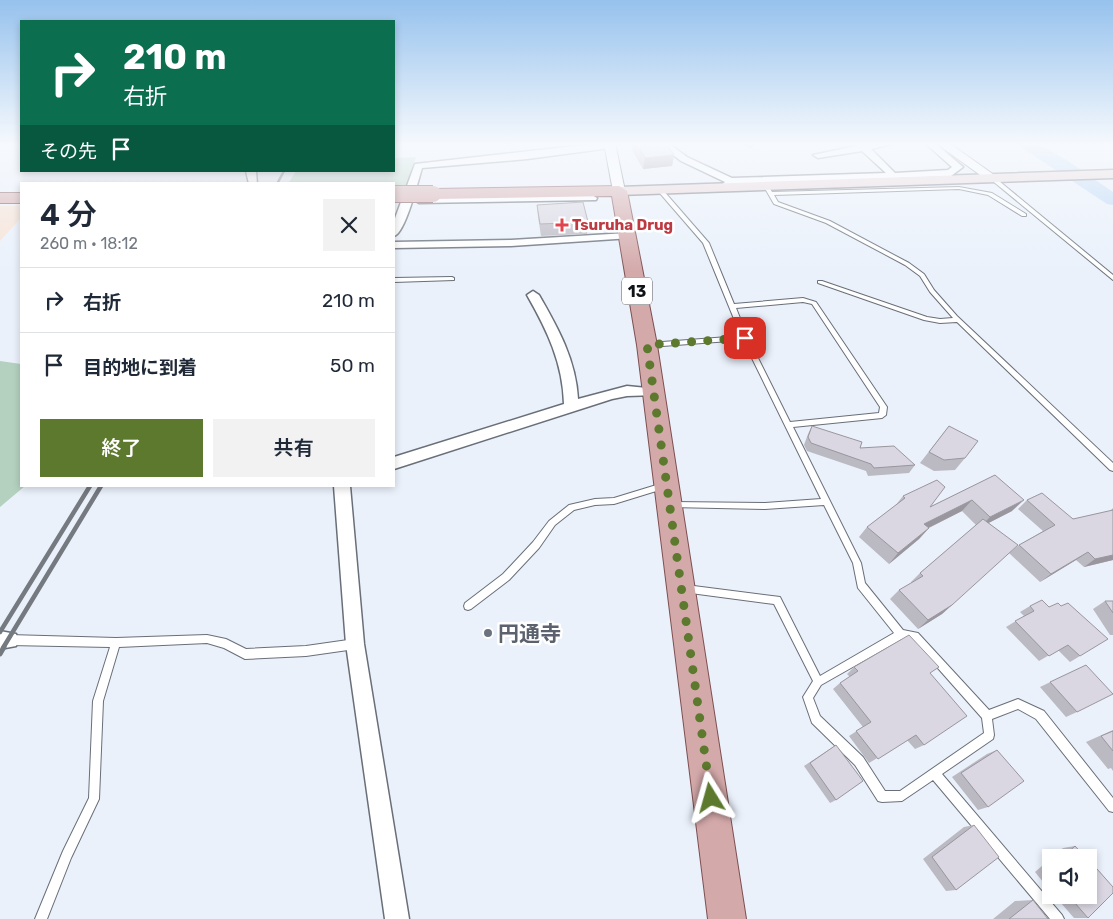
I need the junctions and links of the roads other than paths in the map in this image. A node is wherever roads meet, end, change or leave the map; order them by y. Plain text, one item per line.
1 (407, 186) edge
2 (618, 186) edge
3 (707, 186) edge
4 (741, 186) edge
5 (840, 186) edge
6 (1007, 186) edge
7 (660, 190) junction
8 (768, 190) junction
9 (619, 191) junction
10 (401, 197) edge
11 (0, 198) edge
12 (20, 198) edge
13 (592, 198) dead end
14 (1024, 215) dead end
15 (395, 229) edge
16 (627, 236) junction
17 (395, 244) edge
18 (1113, 278) edge
19 (452, 279) dead end
20 (395, 280) edge
21 (820, 282) dead end
22 (533, 295) dead end
23 (732, 306) junction
24 (959, 320) junction
25 (745, 338) junction
26 (647, 345) junction
27 (652, 392) junction
28 (571, 407) junction
29 (788, 425) junction
30 (395, 463) edge
31 (1113, 468) edge
32 (342, 487) edge
33 (667, 495) junction
34 (827, 502) junction
35 (681, 588) junction
36 (468, 606) dead end
37 (901, 634) junction
38 (4, 640) edge
39 (116, 644) junction
40 (355, 644) junction
41 (818, 682) junction
42 (986, 716) junction
43 (934, 773) junction
44 (1113, 807) edge
45 (41, 919) edge
46 (397, 919) edge
47 (727, 919) edge
48 (1058, 919) edge

1 - 10 street
2 - 9 street
3 - 7 main road
4 - 8 main road
5 - 8 main road
6 - 18 lane
7 - 9 main road
7 - 23 lane
8 - 14 lane
8 - 24 lane
9 - 10 main road, bridge
9 - 16 main road, 13
10 - 13 street
10 - 15 street
11 - 12 main road
16 - 17 street
16 - 26 main road, 13
19 - 20 lane
21 - 24 lane
22 - 28 street
23 - 25 lane
23 - 29 lane
24 - 31 lane
25 - 26 lane
25 - 29 lane
26 - 27 main road, 13
27 - 28 street
27 - 33 main road, 13
28 - 30 street
29 - 34 lane
32 - 40 street
33 - 34 lane
33 - 35 main road, 13
33 - 36 lane
34 - 37 lane
35 - 41 lane
35 - 47 main road, 13
37 - 41 lane
37 - 42 lane
38 - 39 lane
39 - 40 lane
39 - 45 lane
40 - 46 street
41 - 43 lane
42 - 43 lane
42 - 44 lane
43 - 48 lane

